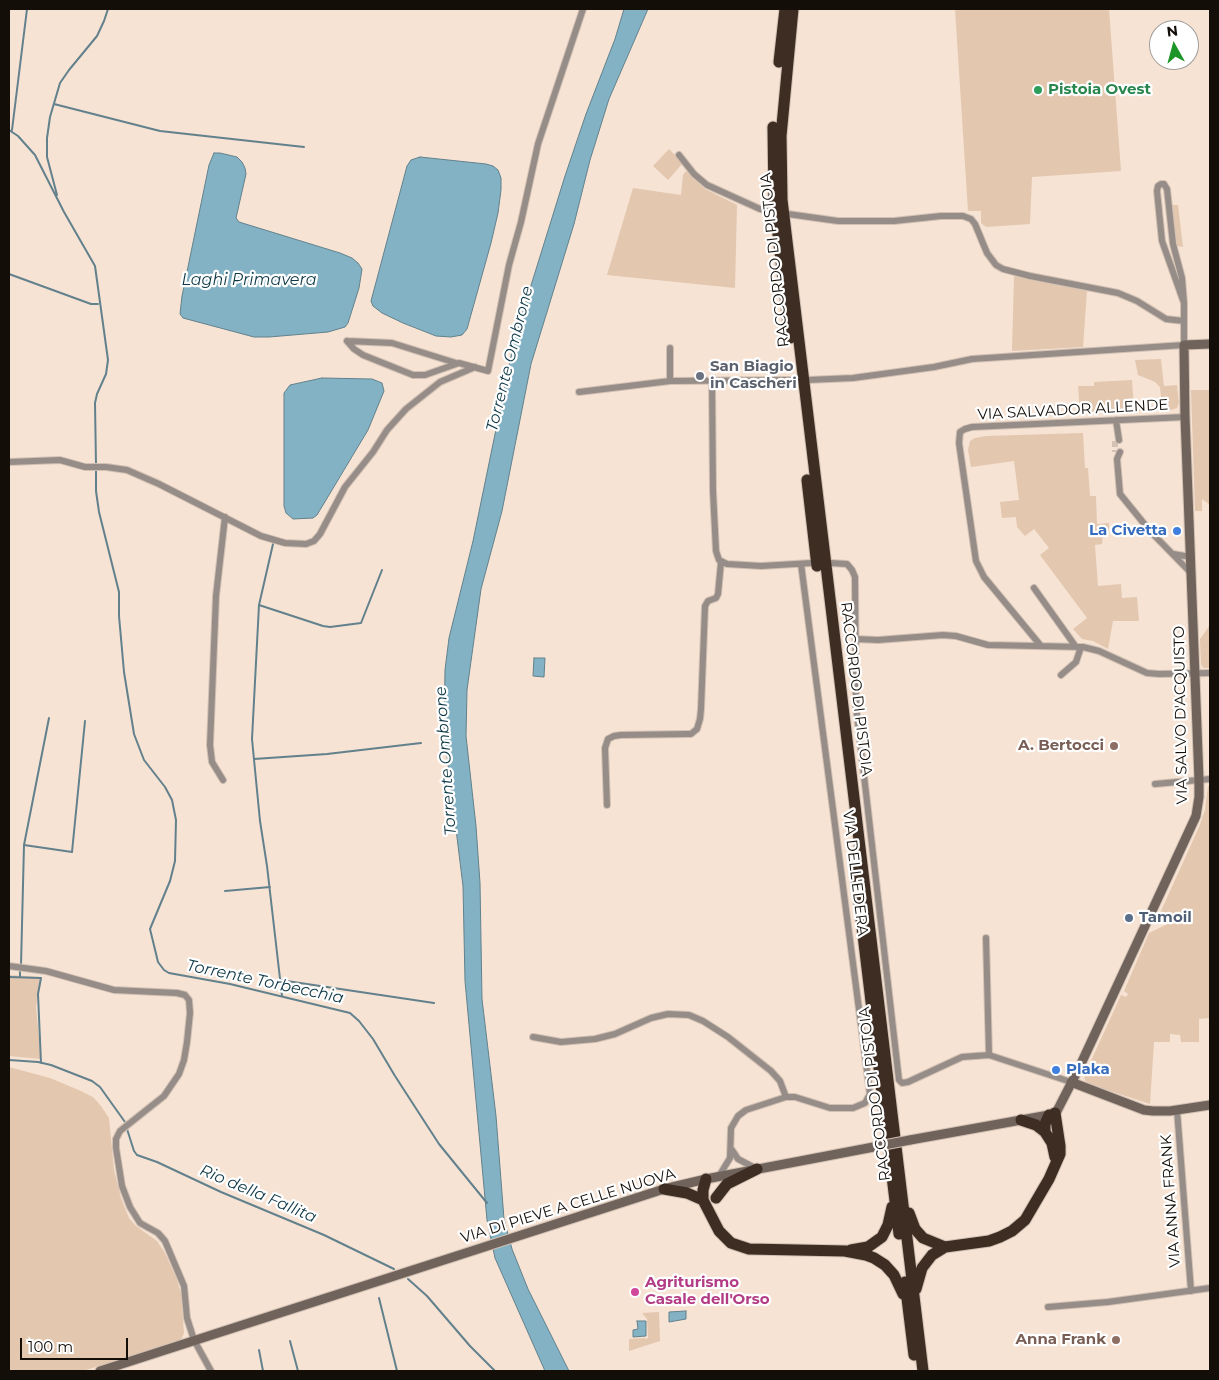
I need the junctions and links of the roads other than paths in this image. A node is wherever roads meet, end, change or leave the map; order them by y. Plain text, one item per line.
1 (583, 9) edge
2 (785, 9) edge
3 (793, 9) edge
4 (679, 155) dead end
5 (771, 212) dead end
6 (788, 214) dead end
7 (1172, 227) junction
8 (1161, 228) junction
9 (1184, 303) junction
10 (1184, 321) junction
11 (1210, 344) edge
12 (1184, 345) junction
13 (670, 348) dead end
14 (456, 363) junction
15 (475, 366) junction
16 (790, 380) dead end
17 (807, 380) dead end
18 (712, 381) junction
19 (670, 382) junction
20 (579, 392) dead end
21 (1185, 417) junction
22 (1117, 424) junction
23 (1117, 440) tunnel mouth
24 (1117, 454) tunnel mouth
25 (9, 462) edge
26 (224, 517) junction
27 (1172, 554) junction
28 (1191, 557) junction
29 (722, 562) junction
30 (812, 563) dead end
31 (830, 563) dead end
32 (801, 564) junction
33 (1192, 573) junction
34 (1034, 588) dead end
35 (856, 640) junction
36 (1041, 646) junction
37 (1079, 647) junction
38 (1196, 673) junction
39 (1210, 673) edge
40 (1061, 675) dead end
41 (1210, 779) edge
42 (223, 780) dead end
43 (1199, 780) junction
44 (1155, 784) dead end
45 (607, 805) dead end
46 (986, 938) dead end
47 (9, 966) edge
48 (533, 1037) dead end
49 (989, 1055) junction
50 (1071, 1082) junction
51 (786, 1097) junction
52 (1210, 1105) edge
53 (1177, 1110) junction
54 (1052, 1114) junction
55 (1021, 1120) junction
56 (1045, 1132) junction
57 (732, 1150) junction
58 (1056, 1166) junction
59 (757, 1168) junction
60 (719, 1176) junction
61 (706, 1179) junction
62 (664, 1189) junction
63 (898, 1194) junction
64 (716, 1198) junction
65 (703, 1200) junction
66 (716, 1226) junction
67 (945, 1247) junction
68 (845, 1251) junction
69 (1210, 1288) edge
70 (1191, 1291) junction
71 (911, 1301) junction
72 (1048, 1307) dead end
73 (194, 1340) junction
74 (100, 1371) edge
75 (211, 1371) edge
76 (916, 1371) edge
77 (923, 1371) edge

1 - 15 street
2 - 63 highway, RACCORDO DI PISTOIA
3 - 63 highway, RACCORDO DI PISTOIA
4 - 5 street
6 - 10 street
7 - 8 street
7 - 8 street
7 - 9 street
8 - 9 street
9 - 10 street
10 - 12 street
11 - 12 main road
12 - 17 street
12 - 21 main road, VIA SALVO D'ACQUISTO
13 - 19 street
14 - 14 street
14 - 15 street
15 - 26 street
16 - 18 street
18 - 19 street
18 - 29 street
19 - 20 street
21 - 22 street, VIA SALVADOR ALLENDE
21 - 28 main road, VIA SALVO D'ACQUISTO
22 - 23 street
22 - 36 street, VIA SALVADOR ALLENDE
24 - 27 street
25 - 26 street
26 - 42 street
27 - 28 street
27 - 33 street
28 - 33 main road, VIA SALVO D'ACQUISTO
29 - 32 street
29 - 45 street
30 - 32 street
31 - 35 street
32 - 51 street, VIA DELL'EDERA
33 - 38 main road, VIA SALVO D'ACQUISTO
34 - 37 street
35 - 36 street
35 - 49 street, VIA DELL'EDERA
36 - 37 street
37 - 38 street
37 - 40 street
38 - 39 street
38 - 43 main road, VIA SALVO D'ACQUISTO
41 - 43 street
43 - 44 street
43 - 50 main road, VIA SALVO D'ACQUISTO
46 - 49 street
47 - 73 street
48 - 51 street
49 - 50 street
50 - 53 main road
50 - 54 main road, VIA SALVO D'ACQUISTO
51 - 57 street
52 - 53 main road
53 - 70 street, VIA ANNA FRANK
54 - 55 main road, VIA DI PIEVE A CELLE NUOVA
54 - 56 highway
54 - 58 highway
55 - 56 highway
55 - 59 main road, VIA DI PIEVE A CELLE NUOVA, bridge
56 - 58 highway
57 - 59 street
57 - 60 street
58 - 67 highway
59 - 60 main road, VIA DI PIEVE A CELLE NUOVA
59 - 64 highway
60 - 61 main road, VIA DI PIEVE A CELLE NUOVA
61 - 62 main road, VIA DI PIEVE A CELLE NUOVA
61 - 64 highway
61 - 65 highway
62 - 65 highway
62 - 73 main road, VIA DI PIEVE A CELLE NUOVA
63 - 67 highway
63 - 68 highway
63 - 71 highway, RACCORDO DI PISTOIA
64 - 66 highway
65 - 66 highway
66 - 68 highway
67 - 71 highway
68 - 71 highway
69 - 70 street
70 - 72 street
71 - 76 highway, RACCORDO DI PISTOIA
71 - 77 highway, RACCORDO DI PISTOIA
73 - 74 main road, VIA DI PIEVE A CELLE NUOVA
73 - 75 street

